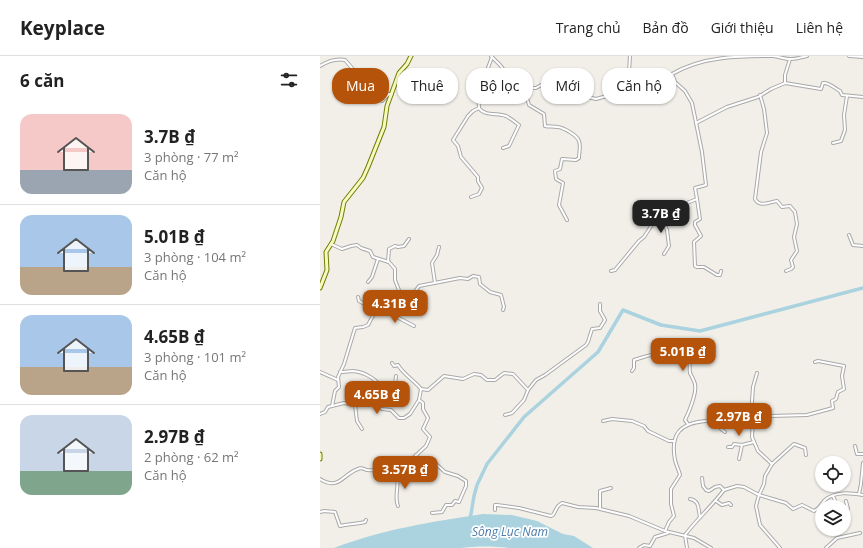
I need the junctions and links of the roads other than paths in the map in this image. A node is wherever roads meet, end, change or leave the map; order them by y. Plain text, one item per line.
1 (334, 56) edge
2 (411, 56) edge
3 (492, 56) edge
4 (630, 56) edge
5 (806, 56) edge
6 (849, 56) edge
7 (740, 57) edge
8 (863, 57) edge
9 (790, 59) junction
10 (335, 60) junction
11 (320, 66) edge
12 (502, 68) edge
13 (785, 83) junction
14 (533, 88) edge
15 (392, 94) junction
16 (760, 96) junction
17 (847, 96) junction
18 (863, 97) edge
19 (530, 104) edge
20 (479, 108) junction
21 (696, 123) junction
22 (833, 143) dead end
23 (503, 148) dead end
24 (471, 197) dead end
25 (697, 199) junction
26 (658, 217) junction
27 (567, 220) dead end
28 (848, 235) dead end
29 (409, 239) dead end
30 (331, 244) junction
31 (863, 246) edge
32 (439, 247) dead end
33 (664, 254) dead end
34 (378, 259) junction
35 (388, 262) junction
36 (611, 271) dead end
37 (721, 271) dead end
38 (786, 271) dead end
39 (368, 282) dead end
40 (435, 284) junction
41 (320, 288) edge
42 (358, 297) dead end
43 (402, 299) junction
44 (600, 304) dead end
45 (376, 310) junction
46 (503, 310) dead end
47 (390, 311) junction
48 (414, 326) dead end
49 (815, 362) dead end
50 (392, 363) dead end
51 (632, 371) dead end
52 (320, 372) edge
53 (340, 372) junction
54 (757, 373) dead end
55 (396, 376) dead end
56 (338, 380) junction
57 (421, 389) junction
58 (528, 390) junction
59 (419, 400) junction
60 (354, 405) junction
61 (332, 406) junction
62 (320, 414) edge
63 (505, 415) dead end
64 (752, 417) junction
65 (720, 419) junction
66 (603, 421) dead end
67 (689, 424) junction
68 (362, 429) dead end
69 (725, 432) dead end
70 (674, 441) junction
71 (754, 442) junction
72 (742, 444) junction
73 (855, 446) dead end
74 (728, 447) dead end
75 (320, 454) edge
76 (863, 454) edge
77 (416, 455) junction
78 (806, 455) dead end
79 (320, 459) edge
80 (739, 459) dead end
81 (863, 463) edge
82 (772, 464) junction
83 (863, 467) edge
84 (702, 478) dead end
85 (320, 479) edge
86 (397, 479) junction
87 (611, 488) dead end
88 (724, 490) junction
89 (859, 494) junction
90 (863, 494) edge
91 (758, 495) junction
92 (833, 496) junction
93 (690, 500) dead end
94 (835, 500) edge
95 (716, 501) junction
96 (731, 505) dead end
97 (398, 506) dead end
98 (600, 509) junction
99 (495, 510) dead end
100 (320, 512) edge
101 (432, 513) dead end
102 (700, 517) junction
103 (366, 520) dead end
104 (666, 531) junction
105 (670, 532) junction
106 (860, 533) dead end
107 (685, 535) junction
108 (639, 548) edge
109 (687, 548) edge
110 (711, 548) edge
111 (780, 548) edge
112 (826, 548) edge

1 - 10 street
2 - 15 street
3 - 12 street
3 - 20 street
4 - 14 street
5 - 9 street
6 - 8 street
7 - 9 street
7 - 21 street
9 - 13 street
10 - 11 street
10 - 15 street
13 - 16 street
13 - 17 street
15 - 30 street
16 - 21 street
16 - 38 street
17 - 18 street
17 - 22 street
19 - 27 street
20 - 23 street
20 - 24 street
21 - 25 street
25 - 26 street
25 - 37 street
26 - 33 street
26 - 36 street
28 - 31 street
29 - 35 street
30 - 34 street
30 - 41 street
32 - 40 street
34 - 35 street
34 - 39 street
35 - 43 street
40 - 43 street
40 - 46 street
42 - 45 street
43 - 47 street
44 - 58 street
45 - 47 street
45 - 53 street
47 - 48 street
49 - 64 street
50 - 57 street
51 - 67 street
52 - 56 street
53 - 55 street
53 - 56 street
54 - 64 street
56 - 61 street
57 - 58 street
57 - 59 street
58 - 63 street
59 - 60 street
59 - 77 street
60 - 61 street
60 - 68 street
61 - 62 street
64 - 65 street
64 - 71 street
65 - 67 street
65 - 69 street
66 - 70 street
67 - 70 street
70 - 104 street
71 - 72 street
71 - 82 street
72 - 74 street
72 - 80 street
73 - 76 street
75 - 79 street
77 - 86 street
77 - 101 street
78 - 82 street
81 - 83 street
82 - 91 street
83 - 89 street
84 - 88 street
85 - 86 street
86 - 97 street
87 - 98 street
88 - 91 street
88 - 95 street
89 - 90 street
89 - 92 street
91 - 92 street
91 - 111 street
92 - 94 street
93 - 102 street
95 - 96 street
95 - 102 street
98 - 99 street
98 - 104 street
100 - 103 street
102 - 107 street
104 - 105 street
105 - 107 street
105 - 108 street
106 - 112 street
107 - 109 street
107 - 110 street

